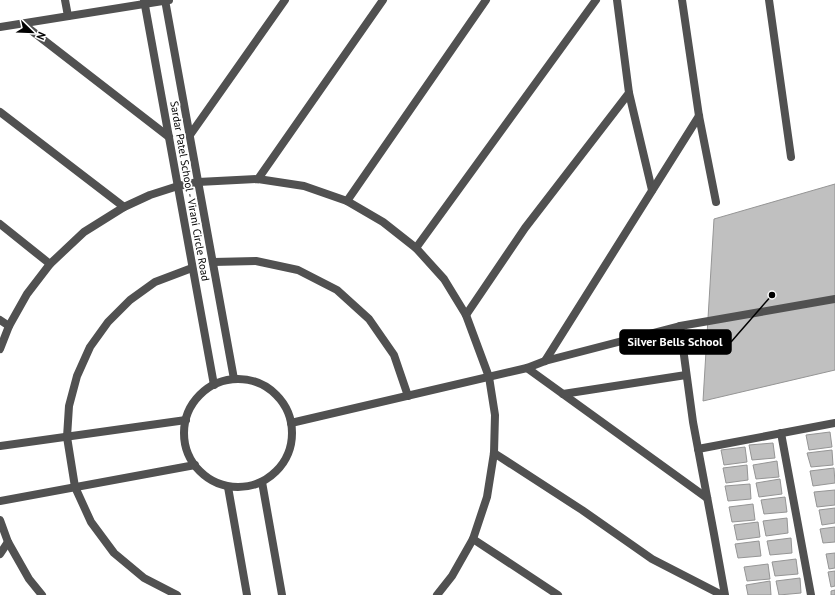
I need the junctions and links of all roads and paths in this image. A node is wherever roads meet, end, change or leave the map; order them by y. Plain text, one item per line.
1 (65, 0) edge
2 (167, 0) edge
3 (285, 0) edge
4 (383, 0) edge
5 (486, 0) edge
6 (596, 0) edge
7 (617, 0) edge
8 (682, 0) edge
9 (769, 0) edge
10 (145, 2) edge
11 (68, 16) junction
12 (23, 24) junction
13 (0, 27) edge
14 (629, 93) junction
15 (0, 112) edge
16 (699, 116) junction
17 (190, 134) junction
18 (169, 137) junction
19 (791, 157) dead end
20 (258, 179) junction
21 (198, 182) junction
22 (178, 186) junction
23 (652, 190) junction
24 (347, 201) junction
25 (716, 202) dead end
26 (124, 207) junction
27 (0, 224) edge
28 (416, 248) junction
29 (213, 262) junction
30 (50, 264) junction
31 (192, 268) junction
32 (835, 299) edge
33 (466, 315) junction
34 (0, 320) edge
35 (9, 326) junction
36 (680, 326) junction
37 (0, 349) edge
38 (545, 361) junction
39 (527, 368) junction
40 (686, 375) junction
41 (489, 377) junction
42 (234, 379) junction
43 (214, 385) junction
44 (563, 394) junction
45 (408, 396) junction
46 (186, 420) junction
47 (291, 423) junction
48 (835, 424) edge
49 (781, 433) junction
50 (67, 437) junction
51 (0, 446) edge
52 (698, 449) junction
53 (494, 453) junction
54 (194, 465) junction
55 (262, 482) junction
56 (75, 487) junction
57 (228, 487) junction
58 (707, 498) junction
59 (0, 501) edge
60 (0, 520) edge
61 (473, 539) junction
62 (8, 542) junction
63 (0, 554) edge
64 (42, 595) edge
65 (177, 595) edge
66 (247, 595) edge
67 (282, 595) edge
68 (437, 595) edge
69 (558, 595) edge
70 (723, 595) edge
71 (812, 595) edge

1 - 11 street
2 - 10 street
2 - 17 street
3 - 17 street
4 - 20 street
5 - 24 street
6 - 28 street
7 - 14 street
8 - 16 street
9 - 19 street
10 - 11 street
10 - 18 street, Sardar Patel School - Virani Circle Road
11 - 12 street
12 - 13 street
12 - 18 street
14 - 23 street
14 - 33 street
15 - 26 street
16 - 23 street
16 - 25 street
17 - 21 street
18 - 22 street, Sardar Patel School - Virani Circle Road
20 - 21 street
20 - 24 street
21 - 22 street
21 - 29 street
22 - 26 street
22 - 31 street, Sardar Patel School - Virani Circle Road
23 - 38 street
24 - 28 street
26 - 30 street
27 - 30 street
28 - 33 street
29 - 42 street
29 - 45 street
30 - 35 street
31 - 43 street, Sardar Patel School - Virani Circle Road
31 - 50 street
32 - 36 street
33 - 41 street
34 - 35 street
35 - 37 street
36 - 38 street
36 - 40 street
38 - 39 street
39 - 41 street
39 - 44 street
40 - 44 street
40 - 52 street
41 - 45 street
41 - 53 street
42 - 43 street
42 - 47 street
43 - 46 street
44 - 58 street
45 - 47 street
46 - 50 street
46 - 54 street
47 - 55 street
48 - 49 street
49 - 52 street
49 - 71 street
50 - 51 street
50 - 56 street
52 - 58 street
53 - 61 street
53 - 70 street
54 - 56 street
54 - 57 street
55 - 57 street
55 - 67 street
56 - 59 street
56 - 65 street
57 - 66 street
58 - 70 street
60 - 62 street
61 - 68 street
61 - 69 street
62 - 63 street
62 - 64 street

